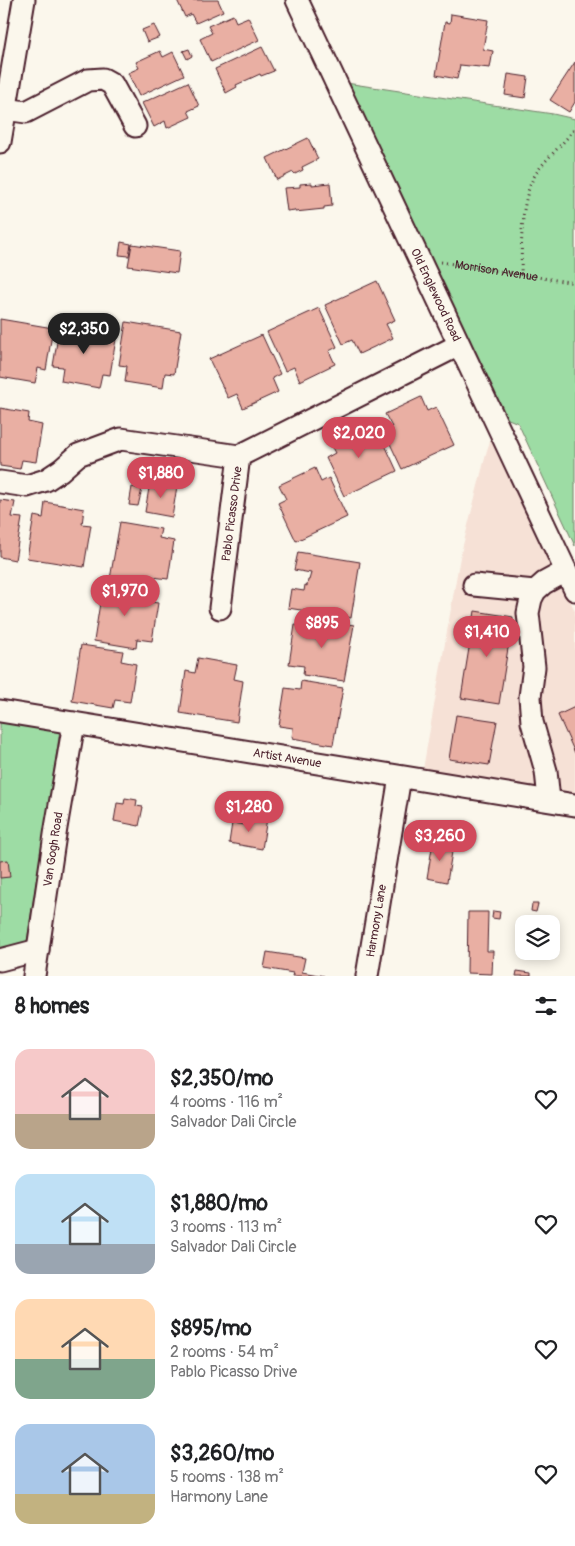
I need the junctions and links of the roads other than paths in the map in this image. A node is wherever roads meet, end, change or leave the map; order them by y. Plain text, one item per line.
1 (24, 0) edge
2 (297, 0) edge
3 (3, 117) edge
4 (135, 126) dead end
5 (0, 142) edge
6 (459, 345) junction
7 (239, 456) junction
8 (0, 482) edge
9 (566, 570) junction
10 (474, 585) dead end
11 (575, 590) edge
12 (535, 591) junction
13 (220, 608) dead end
14 (0, 711) edge
15 (74, 723) junction
16 (400, 776) junction
17 (549, 800) junction
18 (575, 805) edge
19 (38, 950) junction
20 (0, 960) edge
21 (34, 976) edge
22 (367, 976) edge

1 - 3 street
2 - 6 street, Old Englewood Road
3 - 4 street
3 - 5 street
6 - 7 street, Pablo Picasso Drive
6 - 9 street, Old Englewood Road
7 - 8 street
7 - 13 street, Pablo Picasso Drive
9 - 11 street, Old Englewood Road
9 - 12 street
10 - 12 street
12 - 17 street
14 - 15 street, Artist Avenue
15 - 16 street, Artist Avenue
15 - 19 street, Van Gogh Road
16 - 17 street, Artist Avenue
16 - 22 street, Harmony Lane
17 - 18 street, Artist Avenue
19 - 20 street
19 - 21 street, Van Gogh Road

